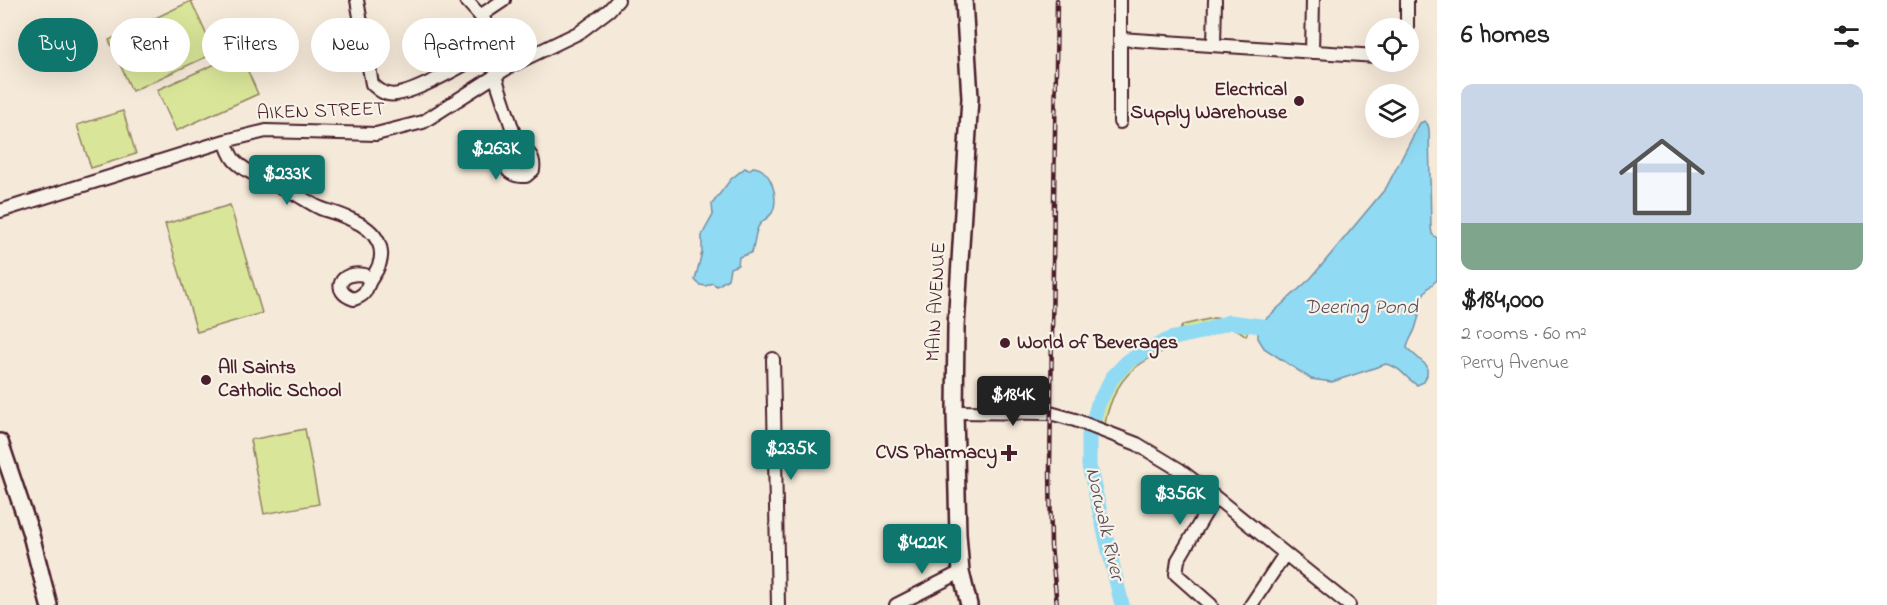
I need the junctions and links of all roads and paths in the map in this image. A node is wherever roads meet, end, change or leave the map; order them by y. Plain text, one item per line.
1 (357, 0) edge
2 (466, 0) edge
3 (504, 0) edge
4 (618, 0) edge
5 (964, 0) edge
6 (1120, 0) edge
7 (1215, 0) edge
8 (1313, 0) edge
9 (1407, 0) edge
10 (480, 16) joint
11 (1407, 18) edge
12 (1120, 39) junction
13 (1214, 45) junction
14 (1312, 52) junction
15 (537, 53) edge
16 (1365, 55) edge
17 (447, 72) edge
18 (501, 72) edge
19 (495, 76) junction
20 (1120, 122) dead end
21 (225, 141) junction
22 (518, 146) dead end
23 (0, 211) edge
24 (369, 281) dead end
25 (773, 358) dead end
26 (955, 412) junction
27 (0, 442) edge
28 (1215, 497) junction
29 (1286, 554) junction
30 (961, 572) junction
31 (49, 605) edge
32 (778, 605) edge
33 (896, 605) edge
34 (969, 605) edge
35 (1211, 605) edge
36 (1251, 605) edge
37 (1349, 605) edge

1 - 17 street
2 - 10 street
3 - 10 street
4 - 15 street, AIKEN STREET
5 - 26 main road, MAIN AVENUE
6 - 12 street
7 - 13 street
8 - 14 street
9 - 11 street
12 - 13 street
12 - 20 street
13 - 14 street
14 - 16 street
18 - 19 street, AIKEN STREET
19 - 21 street, AIKEN STREET
19 - 22 street
21 - 23 street, AIKEN STREET
21 - 24 street
25 - 32 street
26 - 28 street
26 - 30 main road, MAIN AVENUE
27 - 31 main road
28 - 29 street
28 - 35 street
29 - 36 street
29 - 37 street
30 - 33 street
30 - 34 main road, MAIN AVENUE

